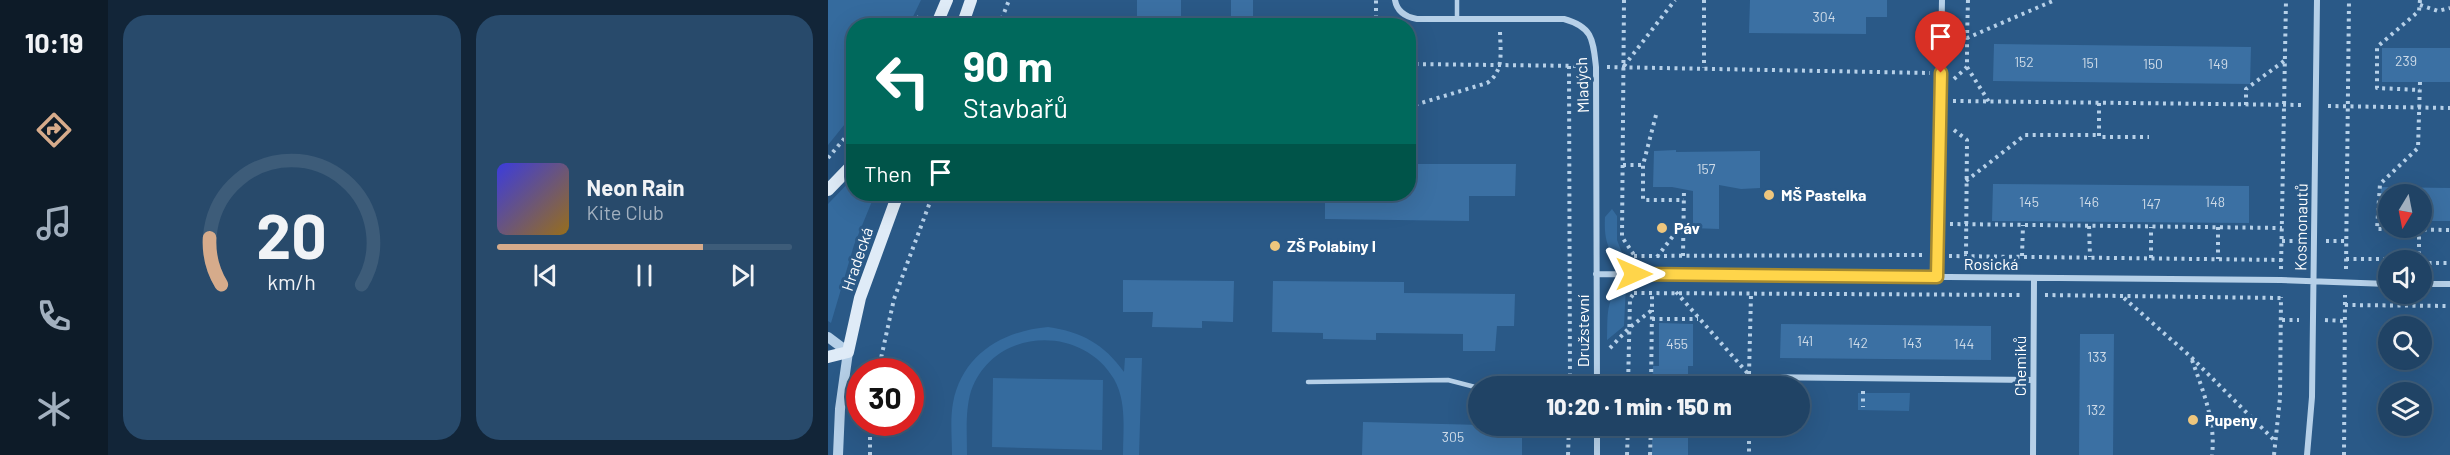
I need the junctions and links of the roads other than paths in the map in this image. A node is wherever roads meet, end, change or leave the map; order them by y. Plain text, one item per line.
1 (947, 0) edge
2 (971, 0) edge
3 (1395, 0) edge
4 (1457, 0) edge
5 (1942, 0) edge
6 (2317, 0) edge
7 (939, 18) edge
8 (965, 18) edge
9 (1408, 18) edge
10 (1416, 18) edge
11 (1457, 19) junction
12 (846, 171) edge
13 (828, 190) edge
14 (895, 201) edge
15 (1596, 274) junction
16 (1937, 277) junction
17 (2034, 278) junction
18 (2314, 282) junction
19 (2378, 284) edge
20 (2432, 284) edge
21 (2450, 284) edge
22 (828, 337) edge
23 (848, 352) junction
24 (828, 357) edge
25 (1597, 376) edge
26 (1810, 378) edge
27 (2033, 380) junction
28 (1308, 382) dead end
29 (1468, 385) edge
30 (1597, 436) edge
31 (838, 455) edge
32 (1597, 455) edge
33 (2032, 455) edge
34 (2307, 455) edge

1 - 7 main road
2 - 8 main road
3 - 9 street, Mladých
4 - 11 lane
5 - 16 street
6 - 18 street, Kosmonautů
10 - 11 street, Mladých
11 - 15 street, Mladých
12 - 13 main road
14 - 23 main road, Hradecká
15 - 16 street, Rosická
15 - 25 street, Družstevní
16 - 17 street, Rosická
17 - 18 street, Rosická
17 - 27 street, Chemiků
18 - 19 street, Rosická
18 - 34 street, Kosmonautů
20 - 21 street
22 - 23 street
23 - 24 main road
23 - 31 street
26 - 27 street
27 - 33 street, Chemiků
28 - 29 lane
30 - 32 street

